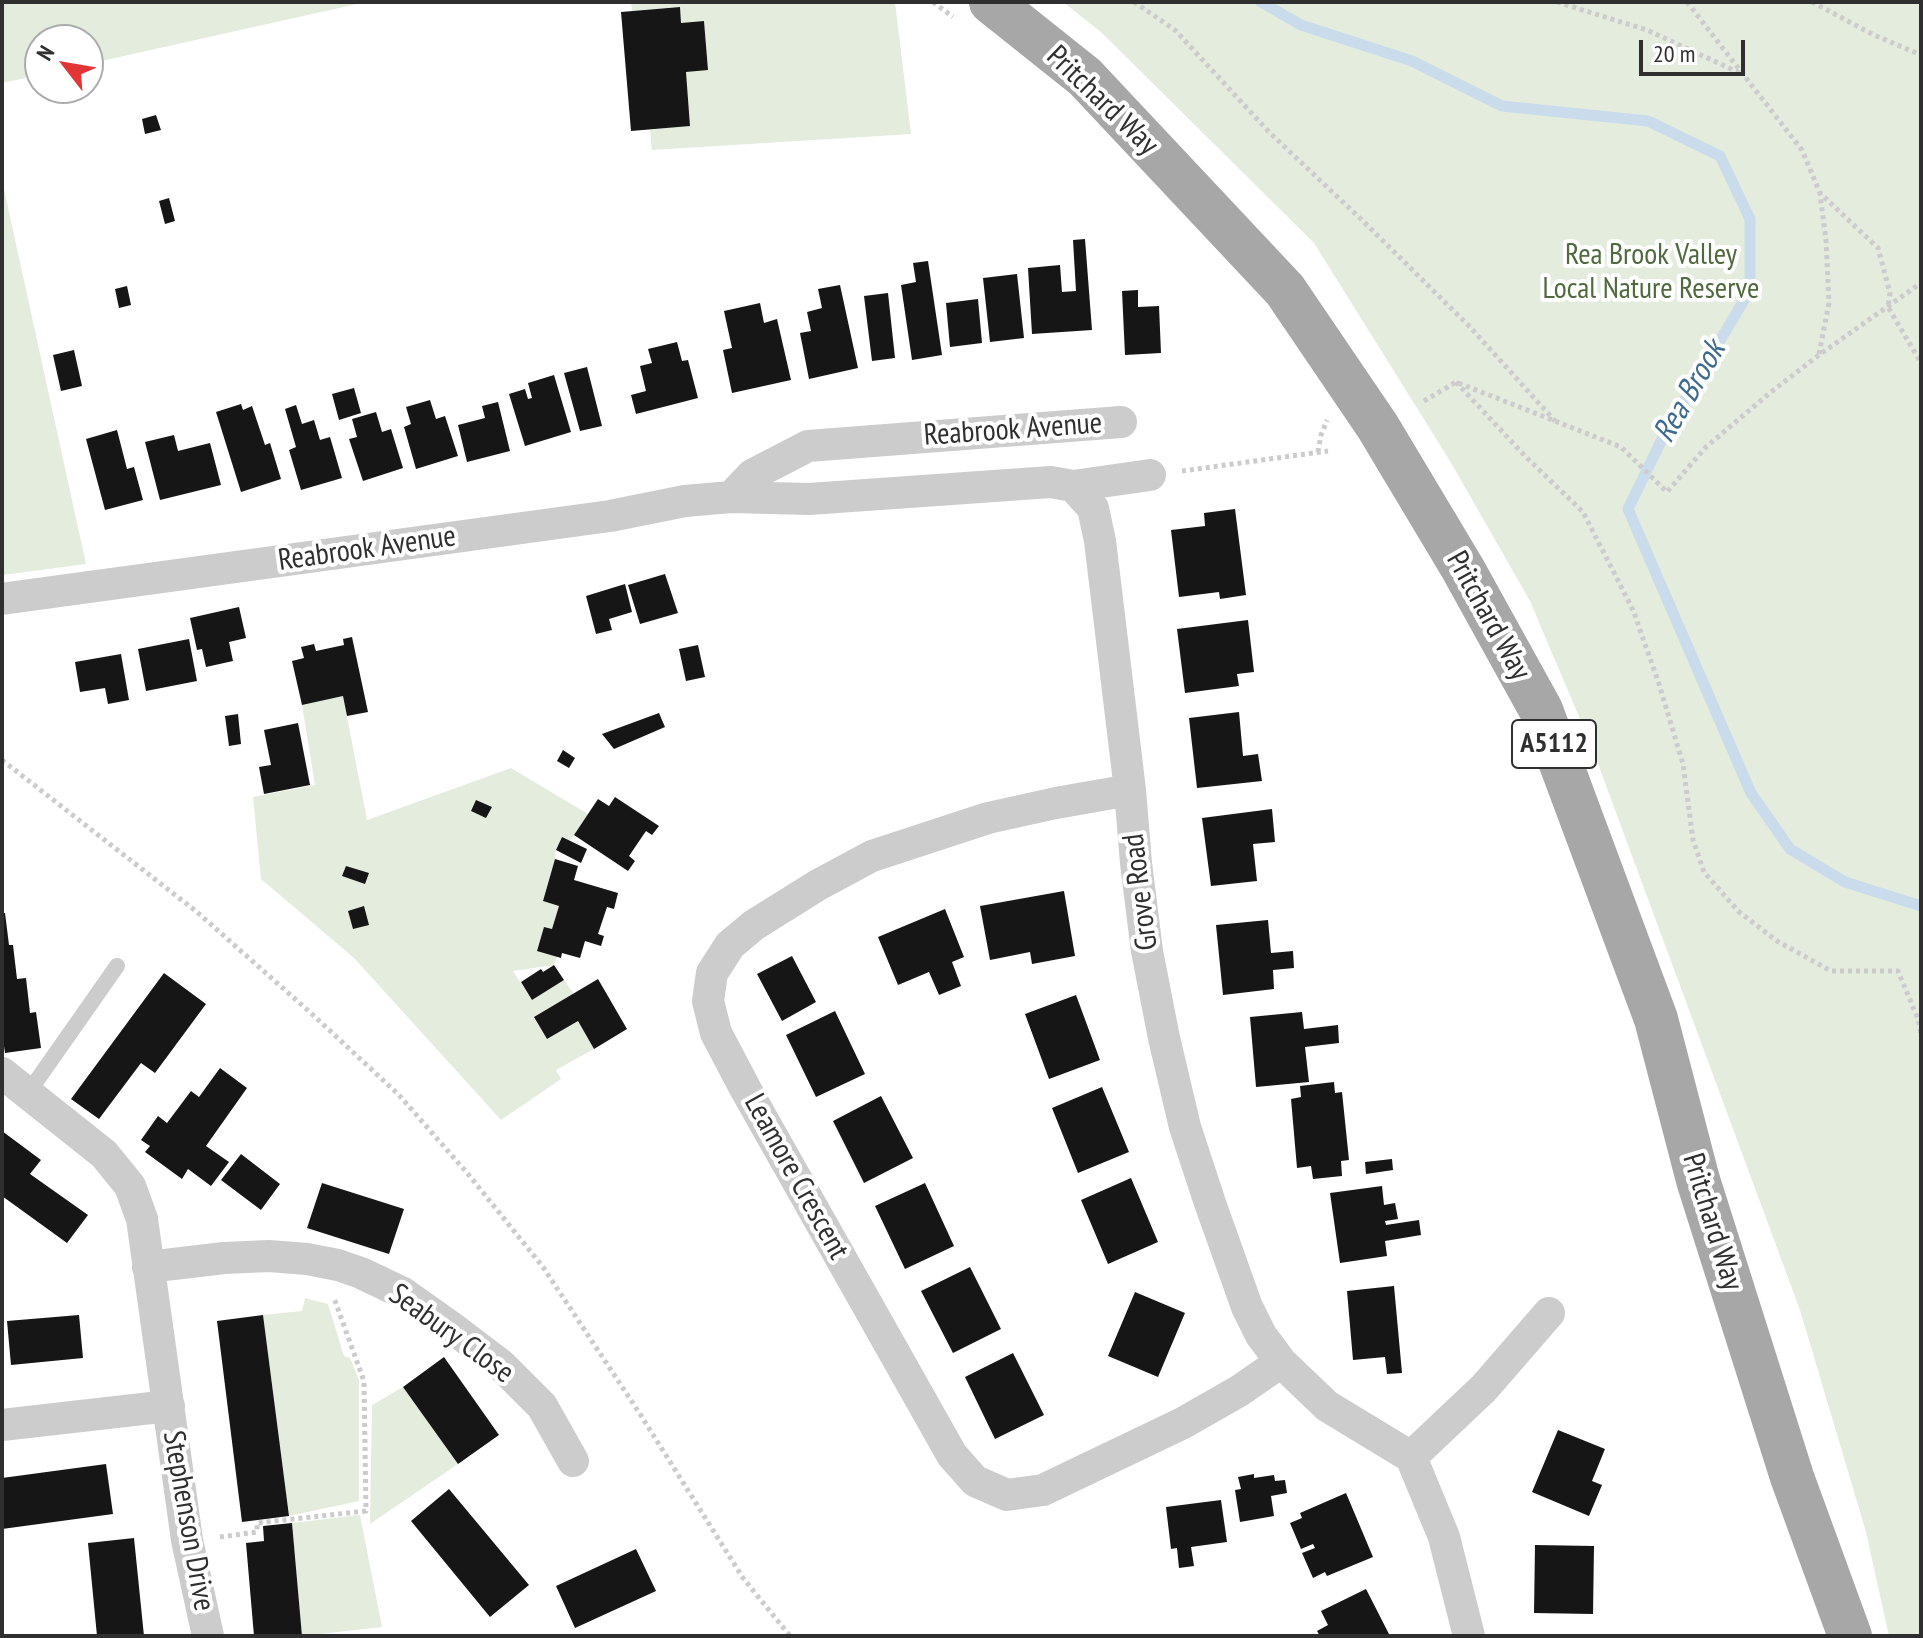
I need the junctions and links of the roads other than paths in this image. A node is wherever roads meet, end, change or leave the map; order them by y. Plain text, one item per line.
1 (974, 11) edge
2 (1121, 422) dead end
3 (1150, 475) road end
4 (1073, 486) junction
5 (731, 497) junction
6 (2, 599) edge
7 (1130, 790) junction
8 (117, 966) dead end
9 (2, 1073) edge
10 (28, 1093) junction
11 (148, 1267) junction
12 (1549, 1313) dead end
13 (1281, 1362) junction
14 (169, 1406) junction
15 (2, 1425) edge
16 (1411, 1457) junction
17 (573, 1461) dead end
18 (208, 1636) edge
19 (1469, 1636) edge
20 (1850, 1636) edge

1 - 20 main road, Pritchard Way / A5112
2 - 5 street, Reabrook Avenue
3 - 4 street
4 - 5 street, Reabrook Avenue
4 - 7 street, Grove Road
5 - 6 street, Reabrook Avenue
7 - 13 street, Grove Road
7 - 13 street, Leamore Crescent
8 - 10 lane
9 - 10 street
10 - 11 street
11 - 14 street
11 - 17 street, Seabury Close
12 - 16 street
13 - 16 street, Grove Road
14 - 15 street
14 - 18 street, Stephenson Drive
16 - 19 street

